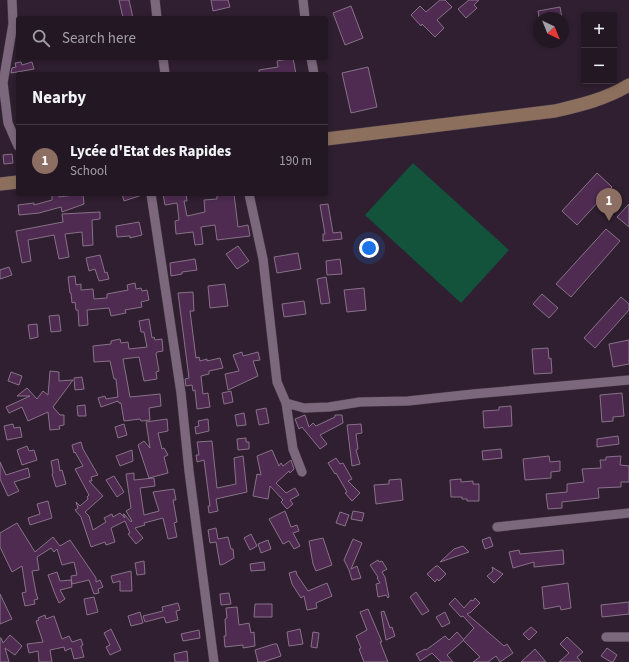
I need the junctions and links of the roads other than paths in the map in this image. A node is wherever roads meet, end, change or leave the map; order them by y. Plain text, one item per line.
1 (12, 0) edge
2 (155, 0) edge
3 (303, 0) edge
4 (157, 16) edge
5 (306, 16) edge
6 (163, 60) edge
7 (311, 60) edge
8 (165, 72) edge
9 (314, 72) edge
10 (629, 85) edge
11 (328, 139) edge
12 (16, 141) edge
13 (16, 182) edge
14 (0, 184) edge
15 (151, 196) edge
16 (249, 196) edge
17 (629, 380) edge
18 (286, 404) junction
19 (302, 472) dead end
20 (629, 513) edge
21 (497, 527) dead end
22 (606, 637) dead end
23 (629, 637) edge
24 (214, 662) edge

1 - 12 street
2 - 4 street
3 - 5 street
6 - 8 street
7 - 9 street
10 - 11 main road
13 - 14 main road
15 - 24 street
16 - 18 street
17 - 18 street
18 - 19 street
20 - 21 street
22 - 23 street

